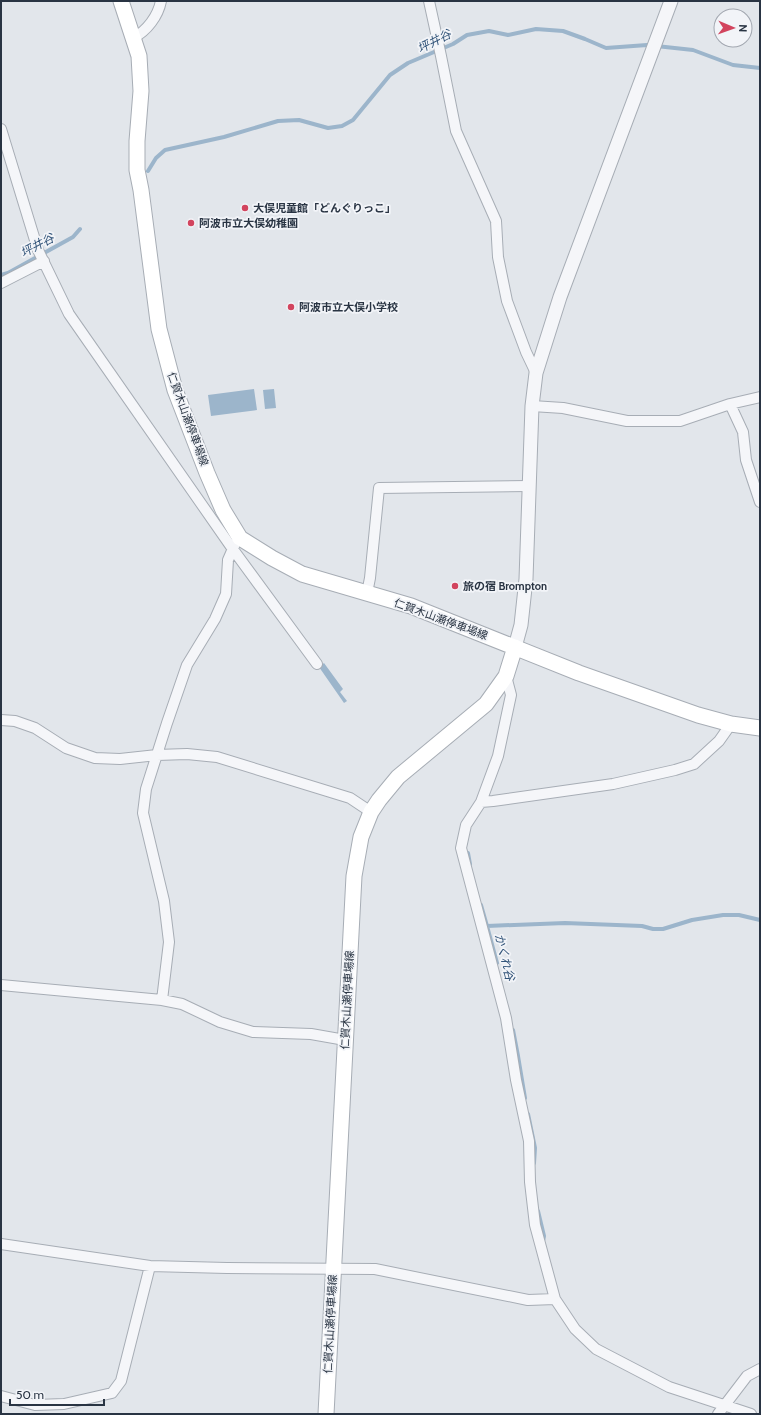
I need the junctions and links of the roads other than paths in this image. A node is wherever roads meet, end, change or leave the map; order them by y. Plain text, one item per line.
1 (121, 1) edge
2 (161, 1) edge
3 (429, 1) edge
4 (671, 1) edge
5 (133, 38) junction
6 (1, 129) edge
7 (41, 256) junction
8 (1, 282) edge
9 (536, 373) junction
10 (760, 397) edge
11 (730, 404) junction
12 (532, 406) junction
13 (529, 486) junction
14 (760, 502) edge
15 (236, 543) junction
16 (367, 593) junction
17 (515, 647) junction
18 (317, 664) dead end
19 (506, 676) junction
20 (1, 720) edge
21 (731, 724) junction
22 (760, 728) edge
23 (157, 755) junction
24 (481, 802) junction
25 (371, 812) junction
26 (1, 985) edge
27 (162, 1000) junction
28 (345, 1040) junction
29 (1, 1244) edge
30 (150, 1266) junction
31 (333, 1270) junction
32 (555, 1299) junction
33 (760, 1368) edge
34 (1, 1396) edge
35 (721, 1410) edge
36 (326, 1414) edge
37 (751, 1414) edge

1 - 5 main road, 仁賀木山瀬停車場線
2 - 5 street
3 - 9 street
4 - 9 street
5 - 15 main road, 仁賀木山瀬停車場線
6 - 7 street
7 - 8 street
7 - 15 street
9 - 12 street
10 - 11 street
11 - 12 street
11 - 14 street
12 - 13 street
13 - 16 street
13 - 17 street
15 - 16 main road, 仁賀木山瀬停車場線
15 - 18 street
15 - 23 street
16 - 17 main road, 仁賀木山瀬停車場線
17 - 19 main road, 仁賀木山瀬停車場線
17 - 21 main road, 仁賀木山瀬停車場線
19 - 24 street
19 - 25 main road, 仁賀木山瀬停車場線
20 - 23 street
21 - 22 main road, 仁賀木山瀬停車場線
21 - 24 street
23 - 25 street
23 - 27 street
24 - 32 street
25 - 28 main road, 仁賀木山瀬停車場線
26 - 27 street
27 - 28 street
28 - 31 main road, 仁賀木山瀬停車場線
29 - 30 street
30 - 31 street
30 - 34 street
31 - 32 street
31 - 36 main road, 仁賀木山瀬停車場線
32 - 35 street
33 - 35 street
35 - 37 street

